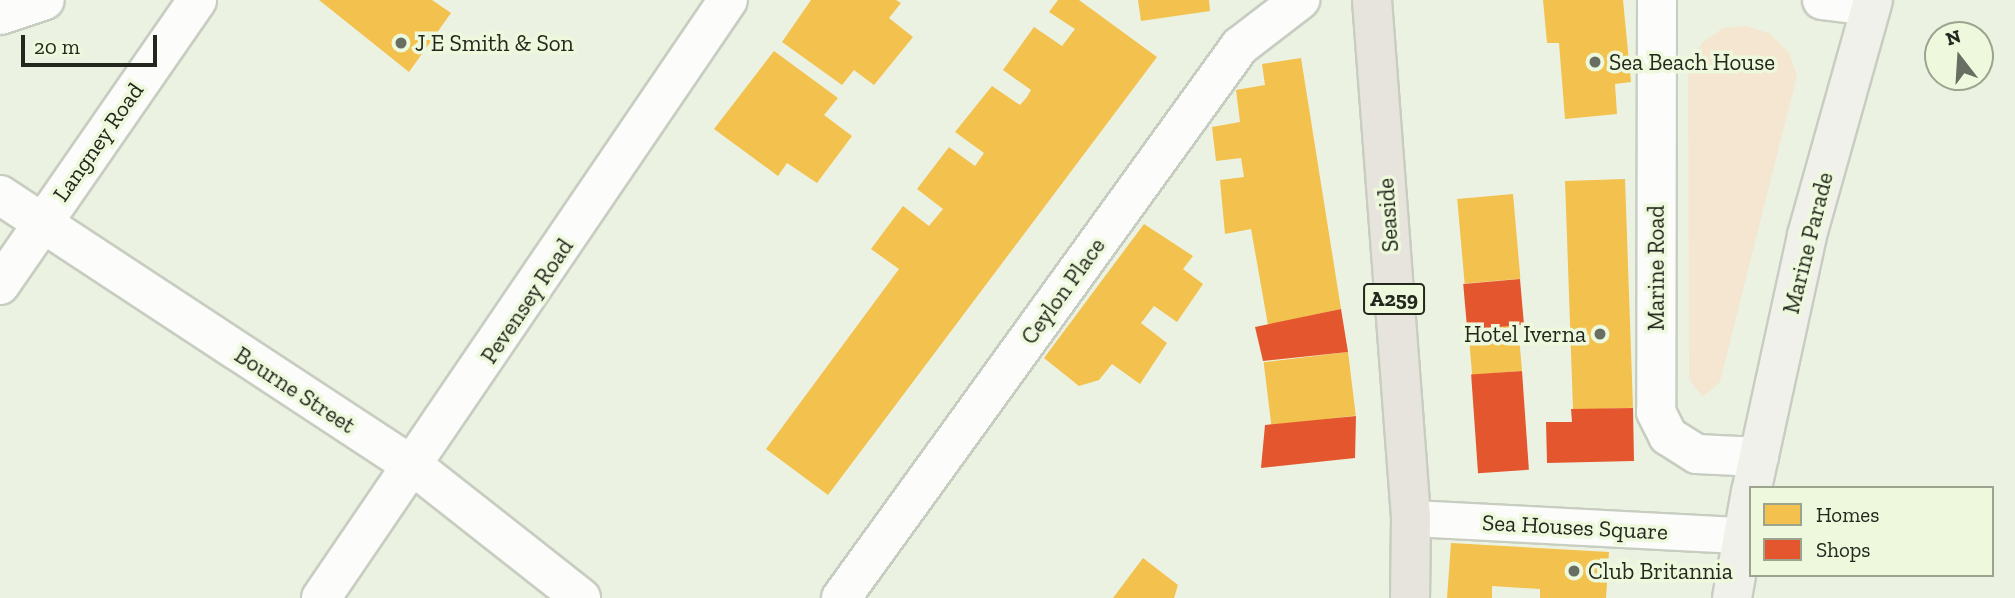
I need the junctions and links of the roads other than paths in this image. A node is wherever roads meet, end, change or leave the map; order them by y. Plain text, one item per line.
1 (45, 0) edge
2 (197, 0) edge
3 (729, 0) edge
4 (1300, 0) edge
5 (1372, 0) edge
6 (1657, 0) edge
7 (1822, 0) edge
8 (1872, 3) edge
9 (0, 15) edge
10 (0, 195) edge
11 (40, 226) junction
12 (0, 285) edge
13 (416, 468) junction
14 (1754, 479) edge
15 (1749, 498) edge
16 (1411, 518) junction
17 (1739, 535) junction
18 (321, 598) edge
19 (581, 598) edge
20 (841, 598) edge
21 (1409, 598) edge
22 (1731, 598) edge

1 - 9 street
2 - 11 street, Langney Road
3 - 13 street, Pevensey Road
4 - 20 street, Ceylon Place
5 - 16 main road, Seaside / A259
6 - 14 street, Marine Road
7 - 8 street
8 - 14 main road, Marine Parade
10 - 11 street, Bourne Street
11 - 12 street, Langney Road
11 - 13 street, Bourne Street
13 - 18 street, Pevensey Road
13 - 19 street, Bourne Street
15 - 17 main road, Marine Parade
16 - 17 street, Sea Houses Square
16 - 21 main road, Seaside / A259
17 - 22 main road, Marine Parade

